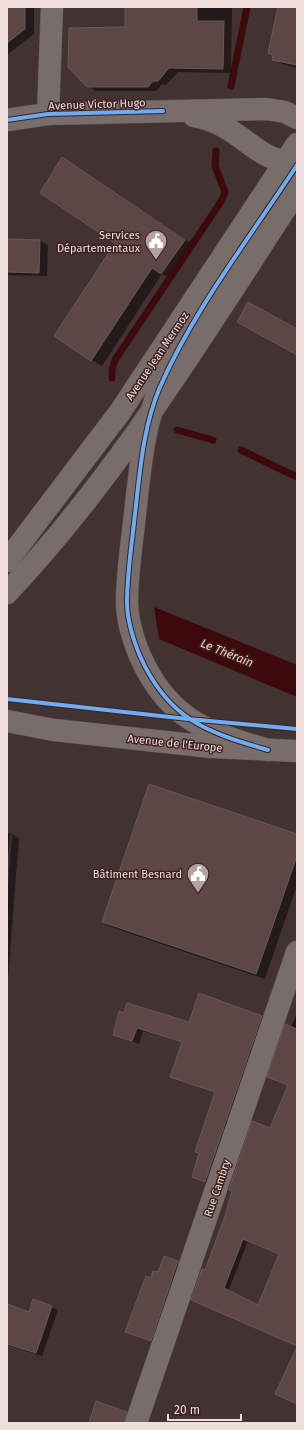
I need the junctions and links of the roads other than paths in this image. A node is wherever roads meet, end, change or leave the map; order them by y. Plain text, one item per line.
1 (52, 7) edge
2 (297, 105) edge
3 (266, 109) junction
4 (163, 111) junction
5 (48, 114) junction
6 (297, 118) edge
7 (7, 120) edge
8 (289, 157) edge
9 (297, 191) edge
10 (149, 418) junction
11 (7, 561) edge
12 (7, 593) edge
13 (7, 721) edge
14 (54, 730) junction
15 (7, 737) edge
16 (268, 750) junction
17 (297, 751) edge
18 (297, 952) edge
19 (136, 1423) edge

1 - 5 street
2 - 3 street, Avenue Victor Hugo
3 - 4 street, Avenue Victor Hugo
3 - 6 street, Avenue Victor Hugo
4 - 5 street, Avenue Victor Hugo
4 - 8 street, Avenue Victor Hugo
5 - 7 street, Avenue Victor Hugo
8 - 10 street, Avenue Jean Mermoz
8 - 11 street, Avenue Jean Mermoz
9 - 10 street, Avenue Jean Mermoz
10 - 12 street, Avenue Jean Mermoz
10 - 16 street
13 - 14 street, Avenue de l'Europe
14 - 15 street, Avenue de l'Europe
14 - 16 street, Avenue de l'Europe
16 - 17 street, Avenue de l'Europe
18 - 19 street, Rue Cambry

